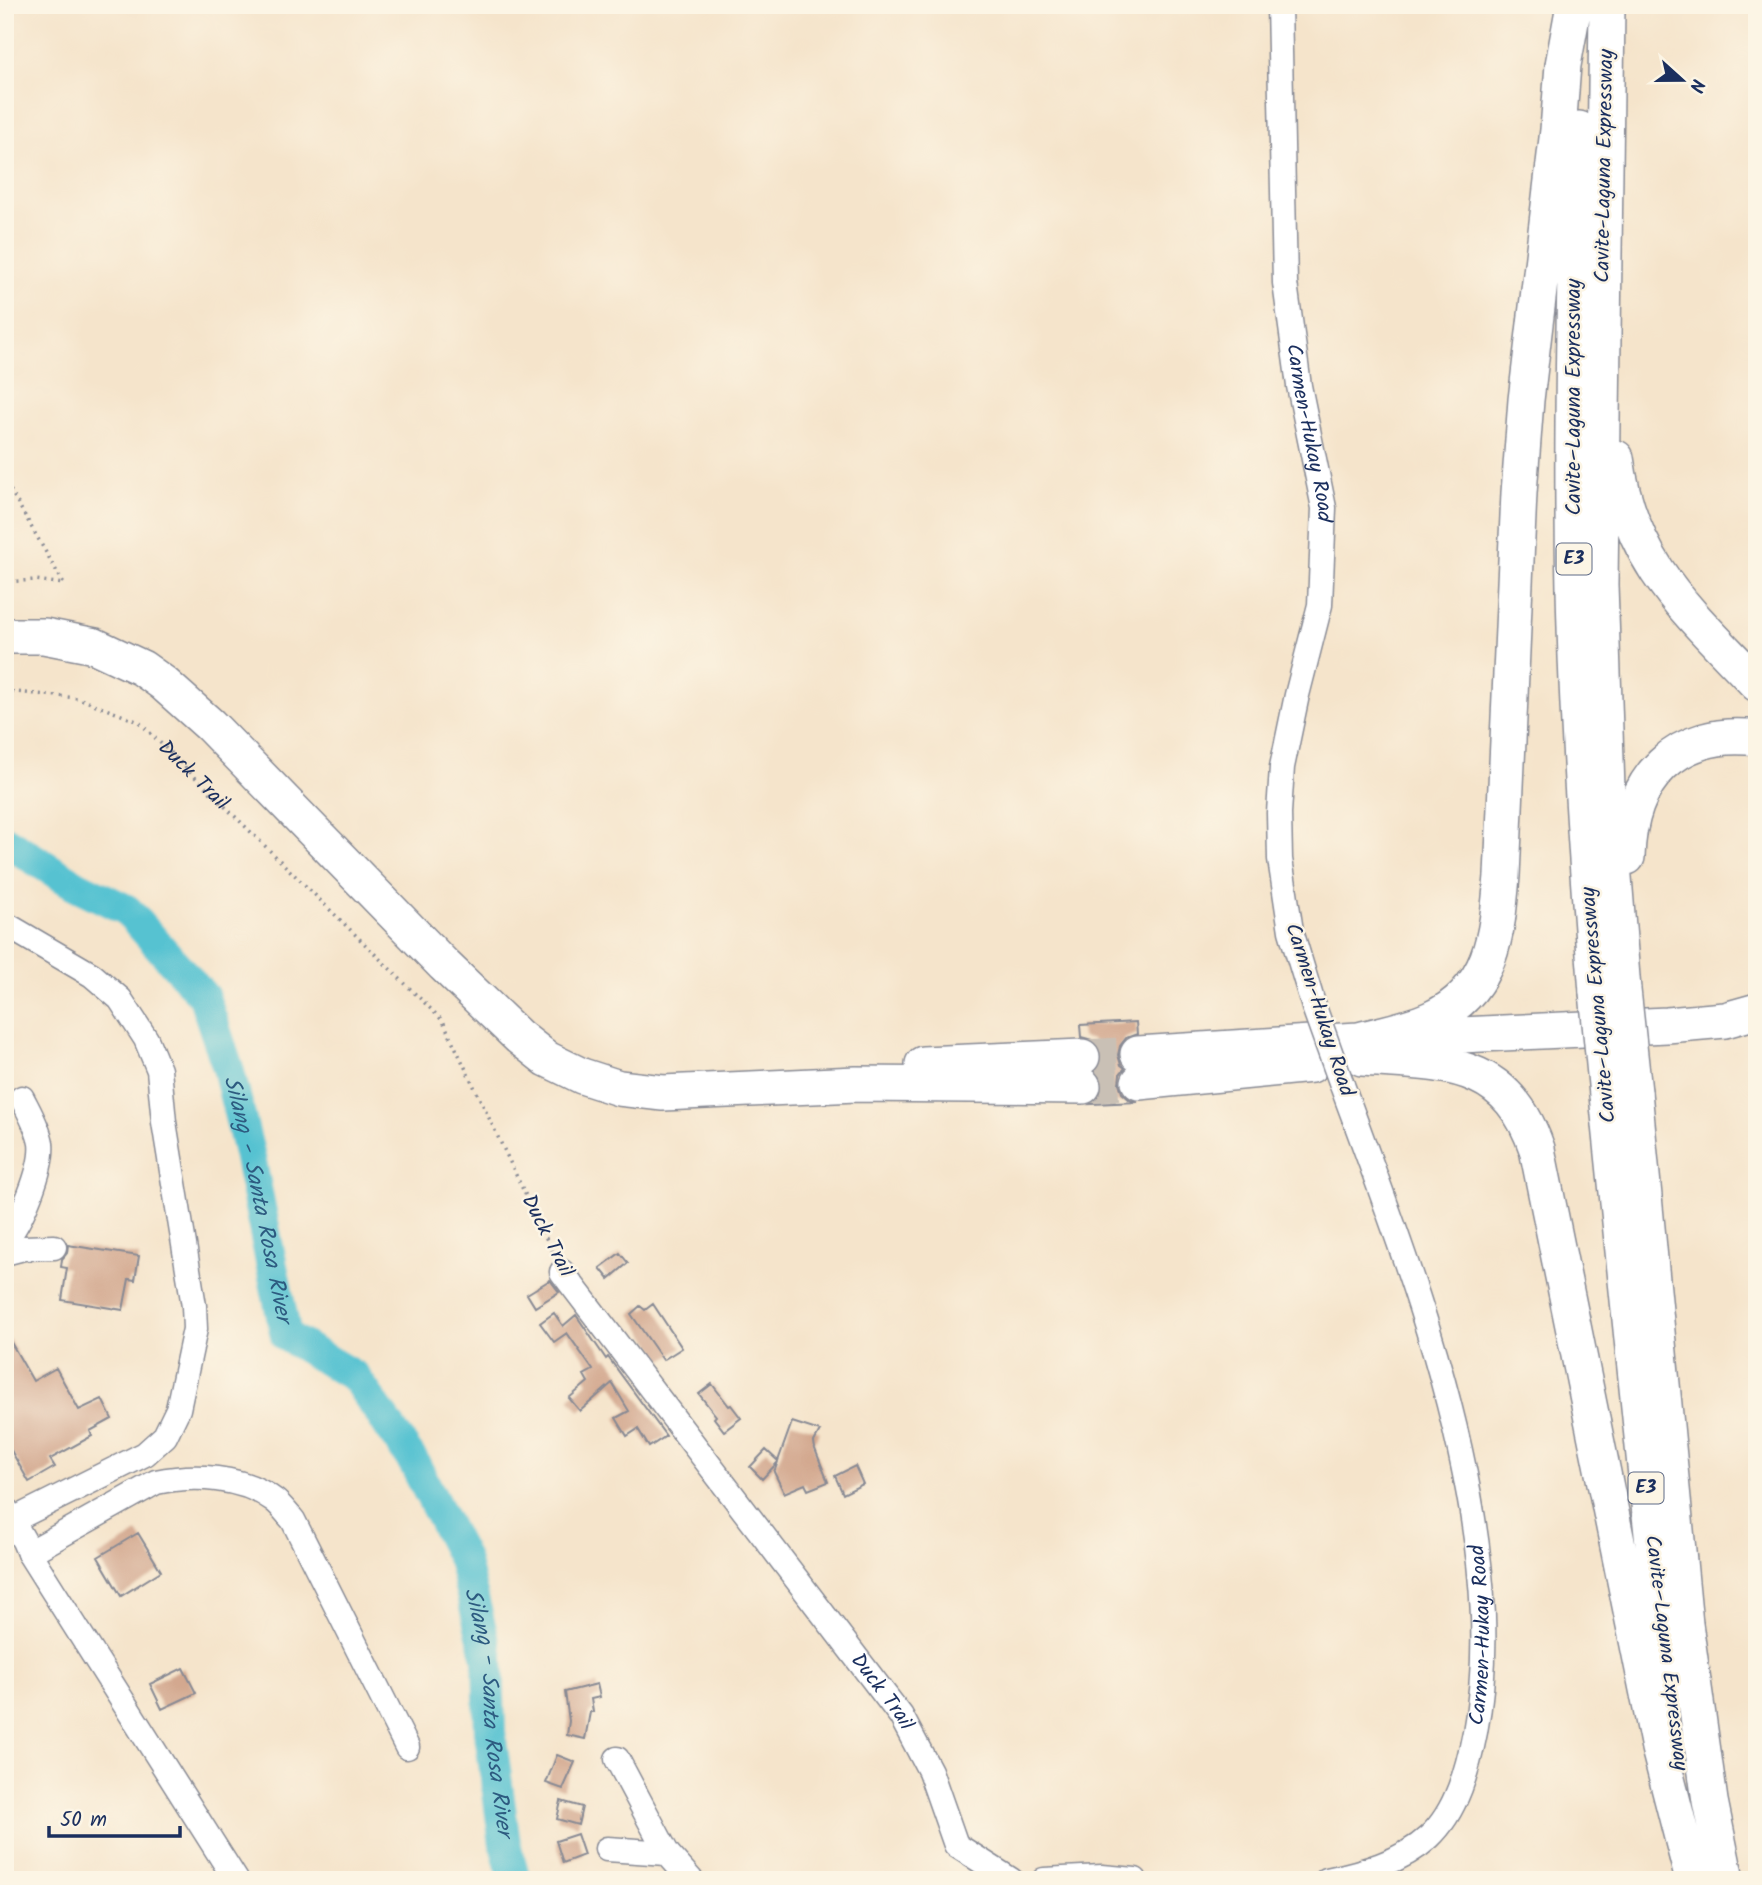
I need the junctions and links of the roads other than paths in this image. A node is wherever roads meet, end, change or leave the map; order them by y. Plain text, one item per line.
1 (1279, 5) edge
2 (1576, 5) edge
3 (1607, 5) edge
4 (1579, 126) joint
5 (1602, 327) junction
6 (5, 621) edge
7 (5, 636) edge
8 (1757, 684) edge
9 (1757, 738) edge
10 (5, 923) edge
11 (1610, 991) junction
12 (1757, 1011) edge
13 (1757, 1029) edge
14 (1354, 1061) junction
15 (1139, 1068) tunnel mouth
16 (1621, 1094) junction
17 (22, 1098) dead end
18 (5, 1240) edge
19 (54, 1247) dead end
20 (5, 1253) edge
21 (562, 1272) road end
22 (15, 1529) edge
23 (407, 1747) dead end
24 (617, 1759) dead end
25 (607, 1849) dead end
26 (667, 1853) junction
27 (236, 1880) edge
28 (691, 1880) edge
29 (1011, 1880) edge
30 (1044, 1880) edge
31 (1135, 1880) edge
32 (1327, 1880) edge
33 (1696, 1880) edge
34 (1726, 1880) edge

1 - 14 street, Carmen-Hukay Road, bridge
2 - 4 highway, Cavite-Laguna Expressway / E3
2 - 14 highway
3 - 5 highway, Cavite-Laguna Expressway / E3
4 - 11 highway, Cavite–Laguna Expressway / E3
5 - 8 highway
5 - 11 highway, Cavite–Laguna Expressway / E3
6 - 7 highway
9 - 11 highway
10 - 22 street
11 - 16 highway, Cavite–Laguna Expressway / E3, bridge
12 - 14 highway
13 - 14 highway
14 - 15 highway
14 - 32 street, Carmen-Hukay Road
14 - 33 highway
16 - 33 highway, Cavite–Laguna Expressway / E3
16 - 34 highway, Cavite–Laguna Expressway / E3
17 - 18 street
19 - 20 street
21 - 29 street, Duck Trail
22 - 23 street
22 - 27 street
24 - 26 street
25 - 26 street
26 - 28 street
30 - 31 street

